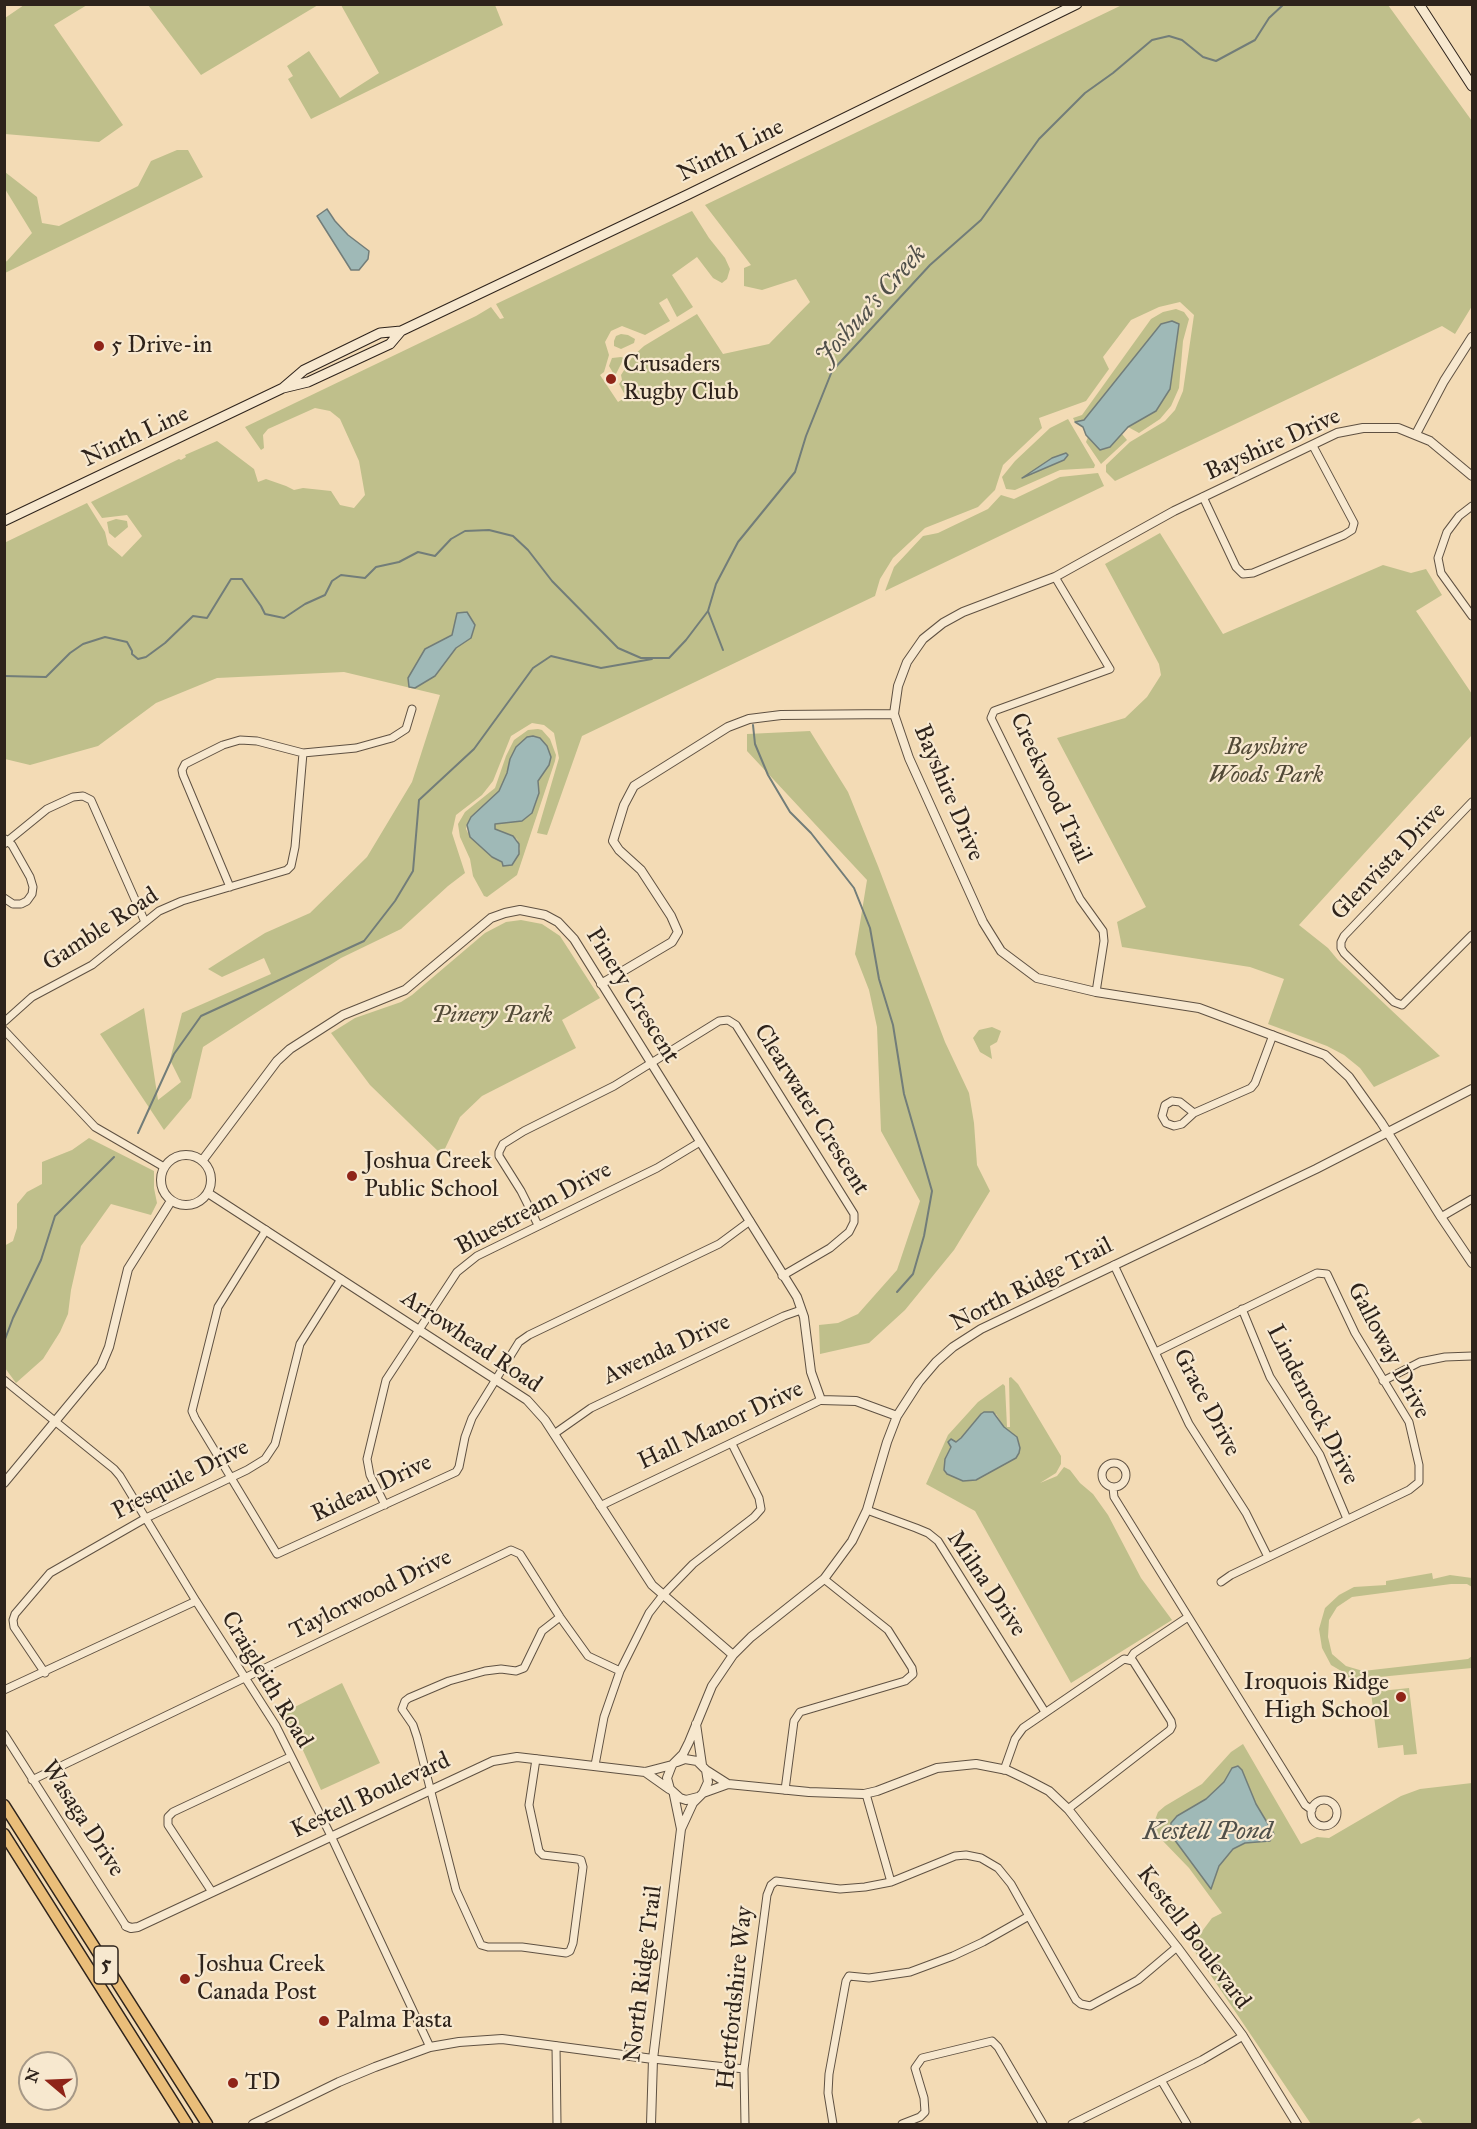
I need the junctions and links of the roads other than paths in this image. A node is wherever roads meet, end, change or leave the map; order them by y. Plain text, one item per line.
1 (1077, 4) edge
2 (1419, 4) edge
3 (1473, 86) edge
4 (1473, 337) edge
5 (1416, 434) junction
6 (1313, 446) junction
7 (1473, 476) edge
8 (1203, 497) junction
9 (1473, 506) edge
10 (4, 521) edge
11 (1055, 577) junction
12 (1473, 616) edge
13 (412, 709) dead end
14 (894, 714) junction
15 (303, 753) junction
16 (1473, 802) edge
17 (6, 841) edge
18 (230, 887) junction
19 (4, 898) edge
20 (146, 922) junction
21 (1473, 935) edge
22 (601, 984) junction
23 (1096, 992) junction
24 (4, 1022) edge
25 (4, 1030) edge
26 (1273, 1035) junction
27 (652, 1064) junction
28 (1473, 1089) edge
29 (1194, 1113) junction
30 (1388, 1132) junction
31 (700, 1142) junction
32 (202, 1161) junction
33 (165, 1167) junction
34 (208, 1192) junction
35 (1473, 1198) edge
36 (171, 1201) junction
37 (1440, 1217) junction
38 (750, 1221) junction
39 (538, 1225) junction
40 (267, 1230) junction
41 (1473, 1263) edge
42 (1114, 1265) junction
43 (782, 1276) junction
44 (341, 1279) junction
45 (801, 1310) junction
46 (1242, 1310) junction
47 (418, 1329) junction
48 (1156, 1352) junction
49 (1473, 1356) edge
50 (495, 1378) junction
51 (4, 1380) edge
52 (1383, 1381) junction
53 (821, 1400) junction
54 (897, 1416) junction
55 (55, 1422) junction
56 (554, 1434) junction
57 (732, 1444) junction
58 (232, 1477) junction
59 (4, 1483) edge
60 (1113, 1488) dead end
61 (385, 1505) junction
62 (600, 1506) junction
63 (867, 1510) junction
64 (146, 1518) junction
65 (1347, 1519) junction
66 (1268, 1557) junction
67 (824, 1579) junction
68 (1221, 1582) dead end
69 (663, 1595) junction
70 (196, 1601) junction
71 (560, 1617) junction
72 (1188, 1617) junction
73 (733, 1655) junction
74 (1130, 1659) junction
75 (620, 1671) junction
76 (45, 1673) junction
77 (246, 1678) junction
78 (4, 1690) edge
79 (1046, 1712) junction
80 (696, 1724) junction
81 (4, 1734) edge
82 (291, 1757) junction
83 (536, 1759) junction
84 (595, 1765) junction
85 (673, 1765) junction
86 (704, 1767) junction
87 (1004, 1770) junction
88 (645, 1773) junction
89 (32, 1780) junction
90 (728, 1784) junction
91 (429, 1789) junction
92 (785, 1790) junction
93 (672, 1792) junction
94 (866, 1794) junction
95 (701, 1795) junction
96 (4, 1805) edge
97 (1068, 1809) junction
98 (1312, 1810) dead end
99 (681, 1829) junction
100 (4, 1834) edge
101 (331, 1836) junction
102 (891, 1882) junction
103 (212, 1893) junction
104 (1029, 1916) junction
105 (126, 1926) joint
106 (1177, 1947) junction
107 (1243, 2036) junction
108 (556, 2046) junction
109 (430, 2047) junction
110 (653, 2059) junction
111 (744, 2069) junction
112 (1161, 2080) junction
113 (187, 2124) edge
114 (207, 2124) edge
115 (253, 2124) edge
116 (556, 2124) edge
117 (651, 2124) edge
118 (745, 2124) edge
119 (833, 2124) edge
120 (902, 2124) edge
121 (1043, 2124) edge
122 (1072, 2124) edge
123 (1187, 2124) edge
124 (1297, 2124) edge

1 - 10 main road, Ninth Line
2 - 3 main road
4 - 5 street
5 - 6 street, Bayshire Drive
5 - 7 street, Bayshire Drive
6 - 8 street, Bayshire Drive
6 - 8 street
8 - 11 street, Bayshire Drive
9 - 12 street
11 - 14 street, Bayshire Drive
11 - 23 street, Creekwood Trail
13 - 15 street
14 - 22 street
14 - 23 street, Bayshire Drive
15 - 18 street, Gamble Road
15 - 18 street
16 - 21 street, Glenvista Drive
17 - 19 street
17 - 20 street
18 - 20 street, Gamble Road
20 - 24 street, Gamble Road
22 - 27 street, Pinery Crescent
22 - 32 street, Pinery Crescent
23 - 26 street, Bayshire Drive
25 - 33 street
26 - 29 street
26 - 30 street, Bayshire Drive
27 - 31 street, Pinery Crescent
27 - 39 street
27 - 43 street, Clearwater Crescent
28 - 30 street, North Ridge Trail
29 - 29 street
30 - 37 street, Bayshire Drive
30 - 42 street, North Ridge Trail
31 - 38 street, Pinery Crescent
31 - 39 street, Bluestream Drive
32 - 33 street
32 - 34 street
33 - 36 street
34 - 36 street
34 - 40 street, Arrowhead Road
35 - 37 street
36 - 55 street
37 - 41 street, Bayshire Drive
38 - 43 street, Pinery Crescent
38 - 50 street, Rideau Drive
39 - 47 street, Bluestream Drive
40 - 44 street, Arrowhead Road
40 - 58 street
42 - 48 street, Grace Drive
42 - 54 street, North Ridge Trail
43 - 45 street, Pinery Crescent
44 - 47 street, Arrowhead Road
44 - 58 street, Presquile Drive
45 - 53 street, Pinery Crescent
45 - 56 street, Awenda Drive
46 - 48 street, Galloway Drive
46 - 52 street, Galloway Drive
46 - 65 street, Lindenrock Drive
47 - 50 street, Arrowhead Road
47 - 61 street, Bluestream Drive
48 - 66 street, Grace Drive
49 - 52 street
50 - 56 street, Arrowhead Road
50 - 61 street, Rideau Drive
51 - 55 street, Craigleith Road
52 - 65 street, Galloway Drive
53 - 54 street, Hall Manor Drive
53 - 57 street, Hall Manor Drive
54 - 63 street, North Ridge Trail
55 - 59 street
55 - 64 street, Craigleith Road
56 - 62 street, Arrowhead Road
57 - 62 street, Hall Manor Drive
57 - 69 street
58 - 61 street, Rideau Drive
58 - 64 street, Presquile Drive
60 - 72 street
62 - 69 street, Arrowhead Road
63 - 67 street, North Ridge Trail
63 - 79 street, Milna Drive
64 - 70 street, Craigleith Road
64 - 76 street, Presquile Drive
65 - 66 street
66 - 68 street
67 - 73 street, North Ridge Trail
67 - 92 street
69 - 73 street, Arrowhead Road
69 - 75 street
70 - 76 street
70 - 77 street, Craigleith Road
71 - 75 street, Taylorwood Drive
71 - 77 street, Taylorwood Drive
71 - 91 street
72 - 74 street
72 - 98 street
73 - 80 street, North Ridge Trail
74 - 79 street
74 - 97 street
75 - 84 street
76 - 78 street
77 - 82 street, Craigleith Road
77 - 89 street, Taylorwood Drive
79 - 87 street
80 - 85 street, North Ridge Trail
80 - 86 street
81 - 89 street, Wasaga Drive
82 - 101 street, Craigleith Road
82 - 103 street
83 - 84 street, Kestell Boulevard
83 - 91 street, Kestell Boulevard
83 - 91 street
84 - 88 street, Kestell Boulevard
85 - 86 street
85 - 88 street, Kestell Boulevard
85 - 93 street
86 - 90 street, Kestell Boulevard
86 - 95 street
87 - 94 street, Kestell Boulevard
87 - 97 street, Kestell Boulevard
88 - 93 street, Kestell Boulevard
89 - 105 street, Wasaga Drive
90 - 92 street, Kestell Boulevard
90 - 95 street, Kestell Boulevard
91 - 101 street, Kestell Boulevard
92 - 94 street, Kestell Boulevard
93 - 95 street
93 - 99 street, North Ridge Trail
94 - 102 street
95 - 99 street, North Ridge Trail
96 - 114 main road, 5
97 - 106 street, Kestell Boulevard
99 - 110 street, North Ridge Trail
100 - 113 main road, 5
101 - 103 street, Kestell Boulevard
101 - 109 street, Craigleith Road
102 - 104 street, Hertfordshire Way
102 - 111 street, Hertfordshire Way
103 - 105 street, Kestell Boulevard
104 - 106 street, Hertfordshire Way
104 - 119 street
106 - 107 street, Kestell Boulevard
107 - 112 street
107 - 124 street, Kestell Boulevard
108 - 109 street
108 - 110 street
108 - 116 street
109 - 115 street
110 - 111 street
110 - 117 street, North Ridge Trail
111 - 118 street, Hertfordshire Way
112 - 122 street
112 - 123 street
120 - 121 street

